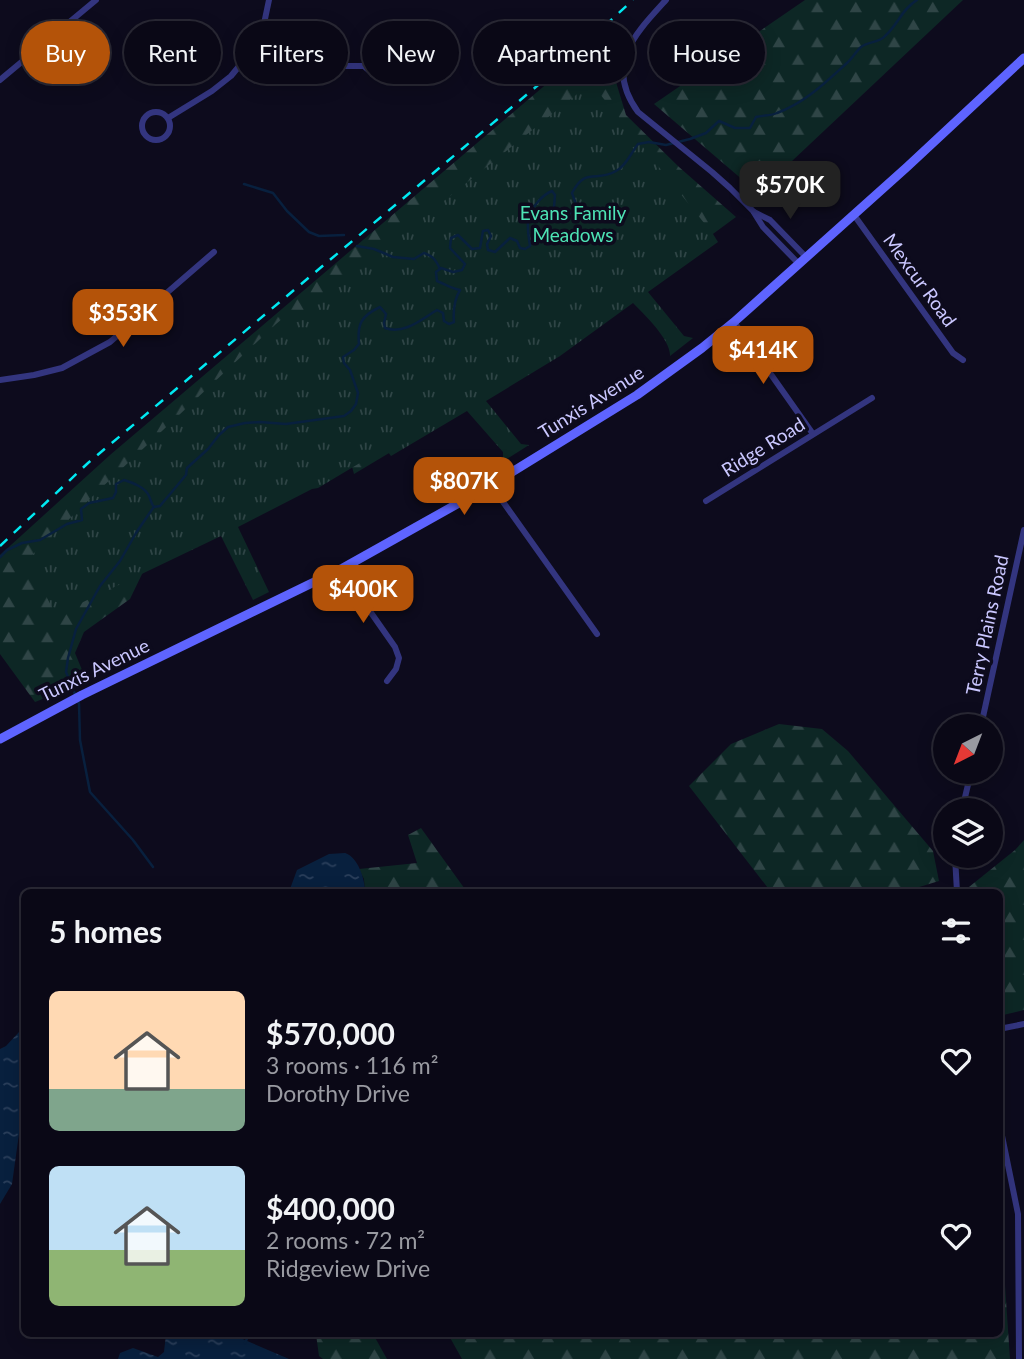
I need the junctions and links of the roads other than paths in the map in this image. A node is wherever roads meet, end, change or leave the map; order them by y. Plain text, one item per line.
1 (96, 0) edge
2 (269, 0) edge
3 (666, 0) edge
4 (265, 21) edge
5 (1024, 58) edge
6 (364, 66) joint
7 (235, 70) edge
8 (0, 80) edge
9 (168, 118) junction
10 (854, 215) junction
11 (214, 252) dead end
12 (803, 261) junction
13 (734, 322) junction
14 (963, 360) dead end
15 (0, 380) edge
16 (872, 398) dead end
17 (813, 434) junction
18 (491, 485) junction
19 (706, 501) dead end
20 (1024, 530) edge
21 (344, 568) junction
22 (597, 634) dead end
23 (387, 681) dead end
24 (984, 714) edge
25 (0, 739) edge
26 (956, 868) edge
27 (957, 889) edge
28 (1024, 1024) edge
29 (1003, 1028) edge
30 (1003, 1141) edge
31 (1018, 1214) junction
32 (1024, 1223) edge
33 (1019, 1359) edge

1 - 8 street
2 - 4 street
3 - 12 street
5 - 10 main road, Tunxis Avenue
6 - 6 street
7 - 9 street
9 - 9 street
10 - 12 main road, Tunxis Avenue
10 - 14 street, Mexcur Road
11 - 15 street
12 - 13 main road, Tunxis Avenue
13 - 17 street
13 - 18 main road, Tunxis Avenue
16 - 17 street, Ridge Road
17 - 19 street, Ridge Road
18 - 21 main road, Tunxis Avenue
18 - 22 street
20 - 24 street, Terry Plains Road
21 - 23 street
21 - 25 main road, Tunxis Avenue
26 - 27 street
28 - 29 street
30 - 31 street
31 - 32 street
31 - 33 street

